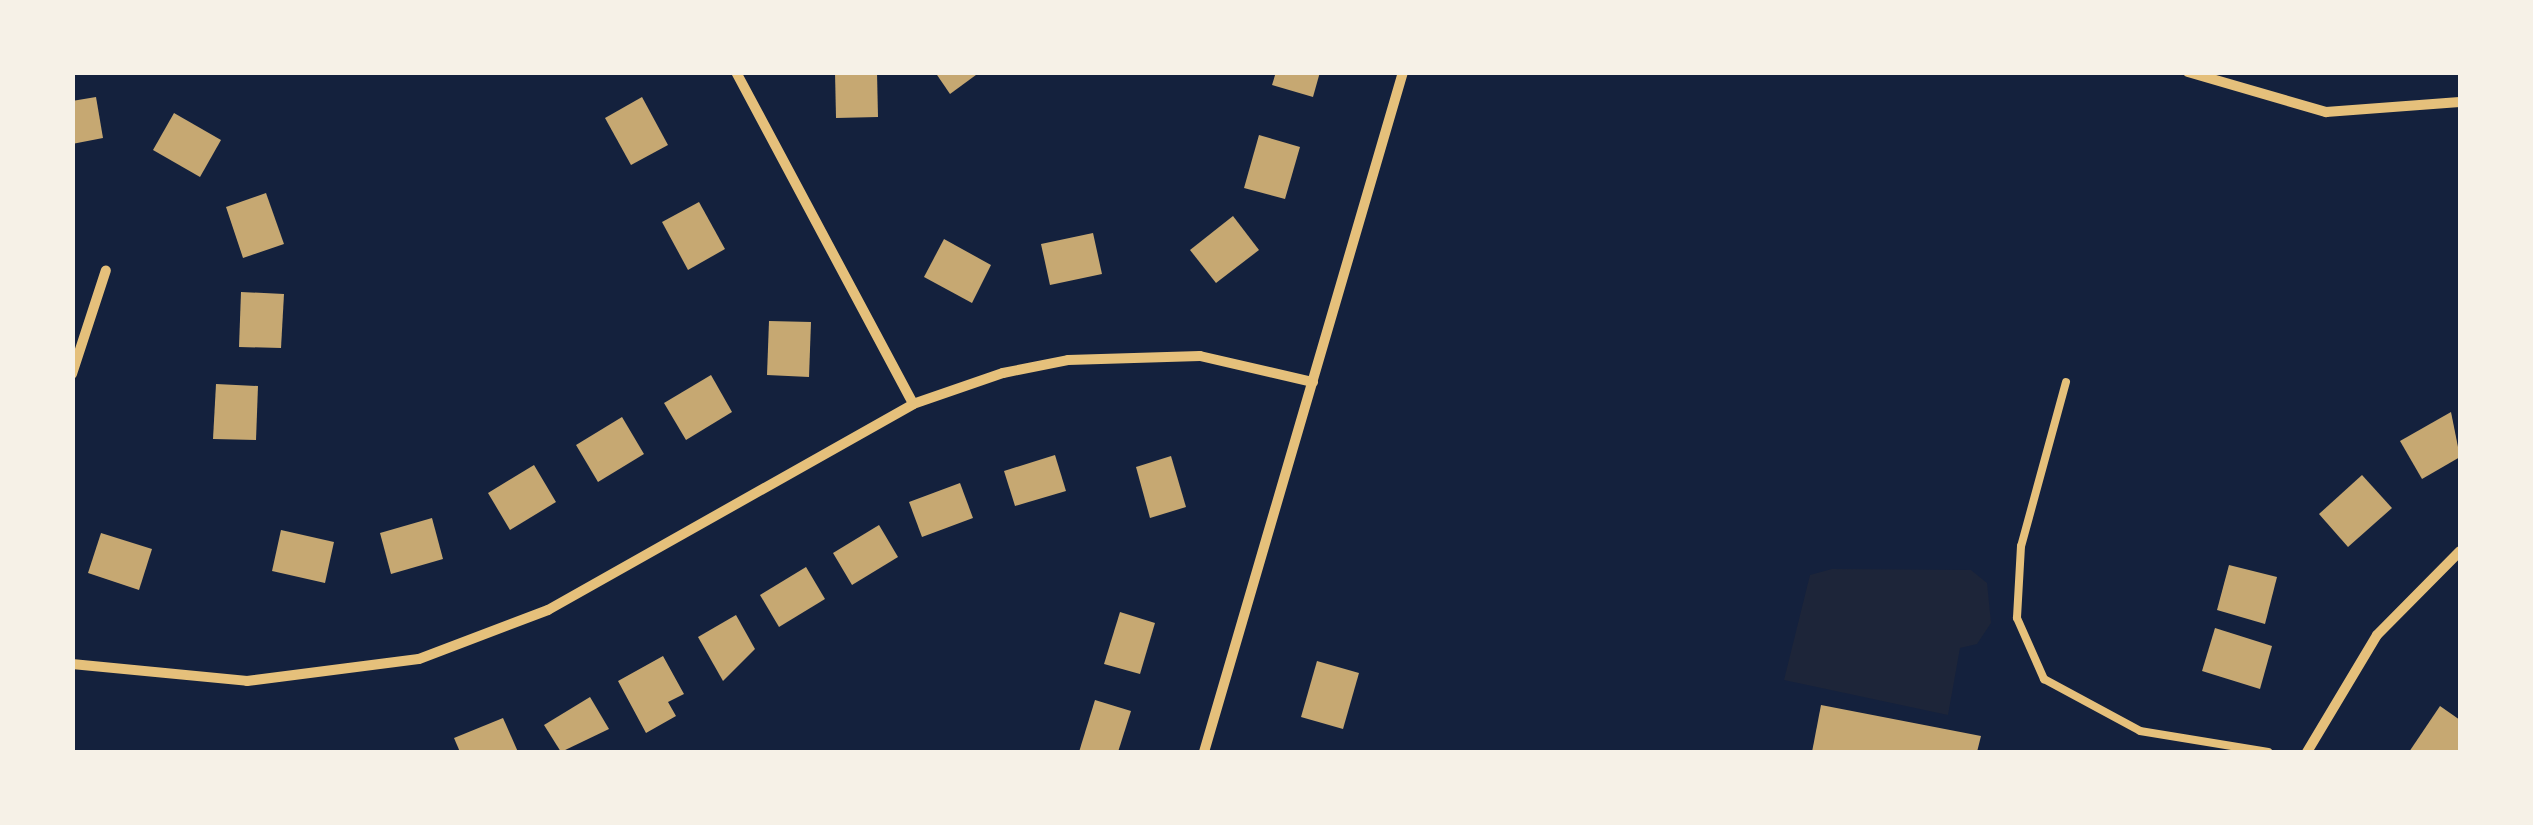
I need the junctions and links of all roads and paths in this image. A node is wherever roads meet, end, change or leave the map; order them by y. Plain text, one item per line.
1 (736, 72) edge
2 (1403, 72) edge
3 (2188, 72) edge
4 (2460, 102) edge
5 (106, 270) dead end
6 (72, 374) edge
7 (1313, 382) junction
8 (2066, 382) dead end
9 (913, 404) junction
10 (2460, 551) edge
11 (72, 664) edge
12 (1204, 752) edge
13 (2268, 752) edge
14 (2307, 752) edge

1 - 9 street
2 - 7 street
3 - 4 street
5 - 6 street
7 - 9 street
7 - 12 street
8 - 13 lane
9 - 11 street
10 - 14 street

